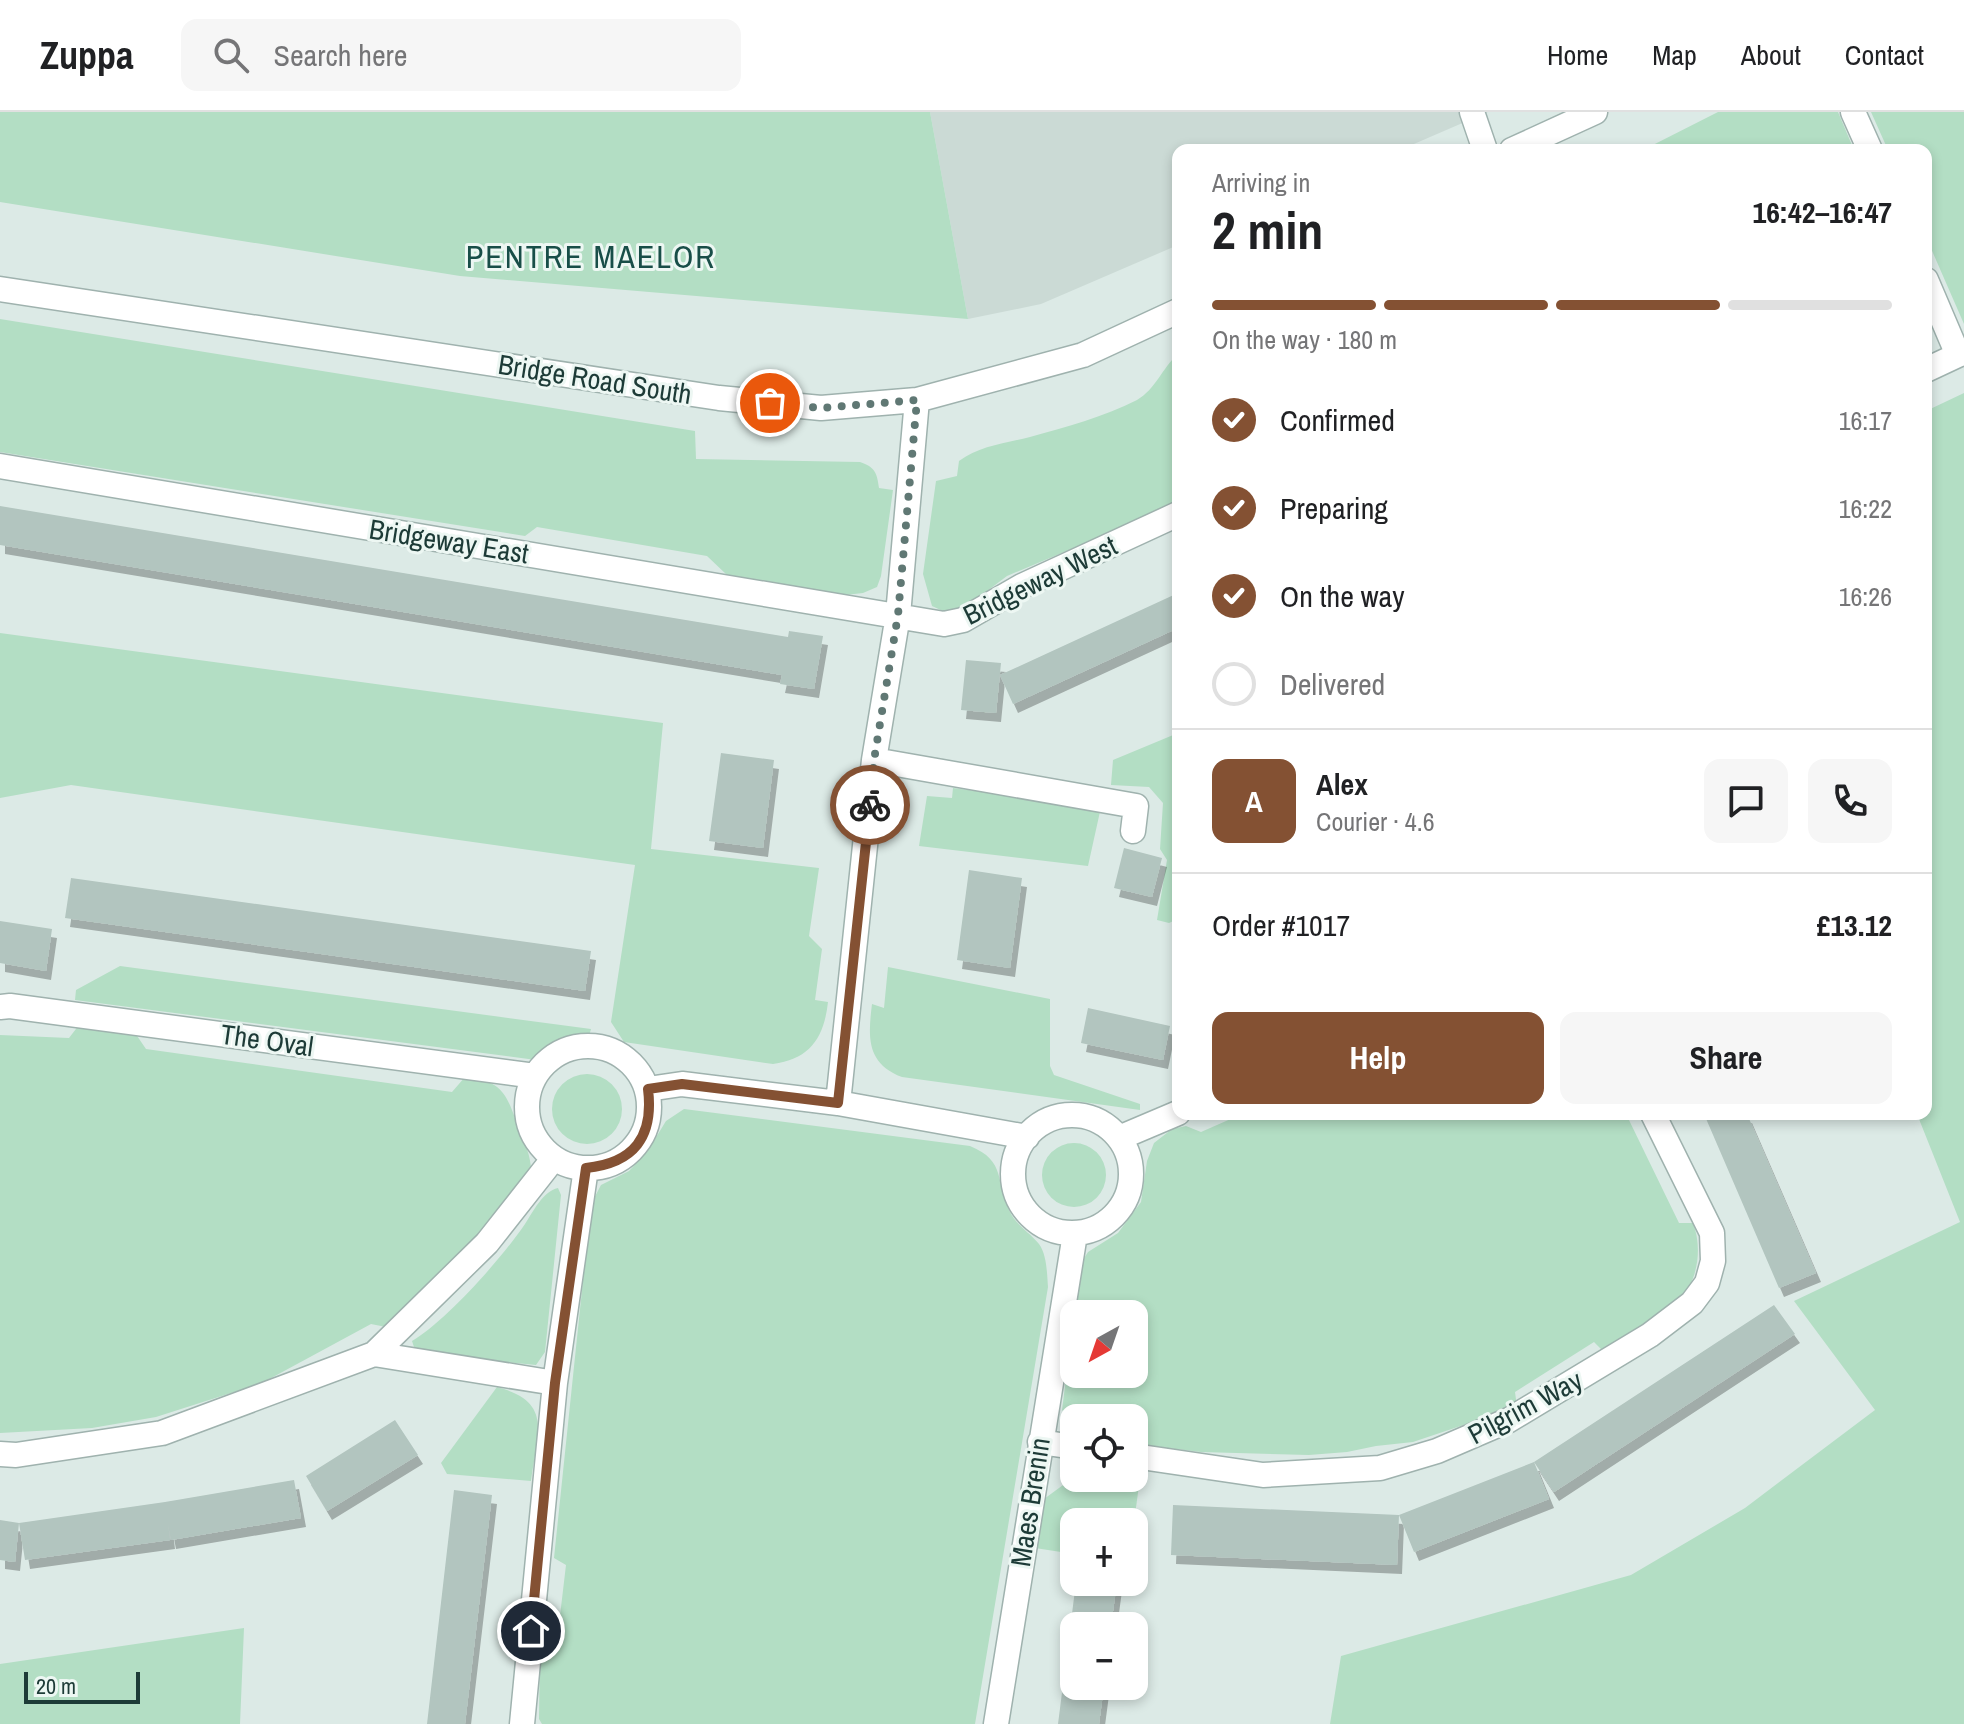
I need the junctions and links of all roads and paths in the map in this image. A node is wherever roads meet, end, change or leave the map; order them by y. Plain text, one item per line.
1 (1472, 112) edge
2 (1595, 112) edge
3 (1853, 112) edge
4 (1483, 144) edge
5 (1525, 144) edge
6 (1867, 144) edge
7 (0, 289) edge
8 (1932, 294) edge
9 (1172, 314) edge
10 (1932, 367) edge
11 (917, 400) junction
12 (0, 466) edge
13 (1172, 517) edge
14 (898, 615) junction
15 (874, 760) junction
16 (1133, 831) dead end
17 (0, 1007) edge
18 (535, 1076) junction
19 (648, 1089) junction
20 (838, 1103) junction
21 (1172, 1116) edge
22 (1656, 1120) edge
23 (1027, 1137) junction
24 (1119, 1138) junction
25 (554, 1158) junction
26 (586, 1168) junction
27 (1075, 1234) junction
28 (374, 1354) junction
29 (555, 1383) junction
30 (1040, 1442) junction
31 (1060, 1445) edge
32 (0, 1454) edge
33 (1148, 1458) edge
34 (522, 1724) edge
35 (996, 1724) edge

1 - 4 street
2 - 5 street
3 - 6 street
7 - 11 street, Bridge Road South
8 - 10 street
9 - 11 street, Bridge Road South
11 - 14 street
12 - 14 street, Bridgeway East
13 - 14 street, Bridgeway West
14 - 15 street
15 - 16 street
15 - 20 street
17 - 18 street, The Oval
18 - 19 street
18 - 25 street
19 - 20 street
19 - 26 street
20 - 23 street
21 - 24 street
22 - 33 street, Pilgrim Way
23 - 24 street
23 - 27 street
24 - 27 street
25 - 26 street
25 - 28 street
26 - 29 street
27 - 30 street, Maes Brenin
28 - 29 street
28 - 32 street
29 - 34 street
30 - 31 street
30 - 35 street, Maes Brenin

